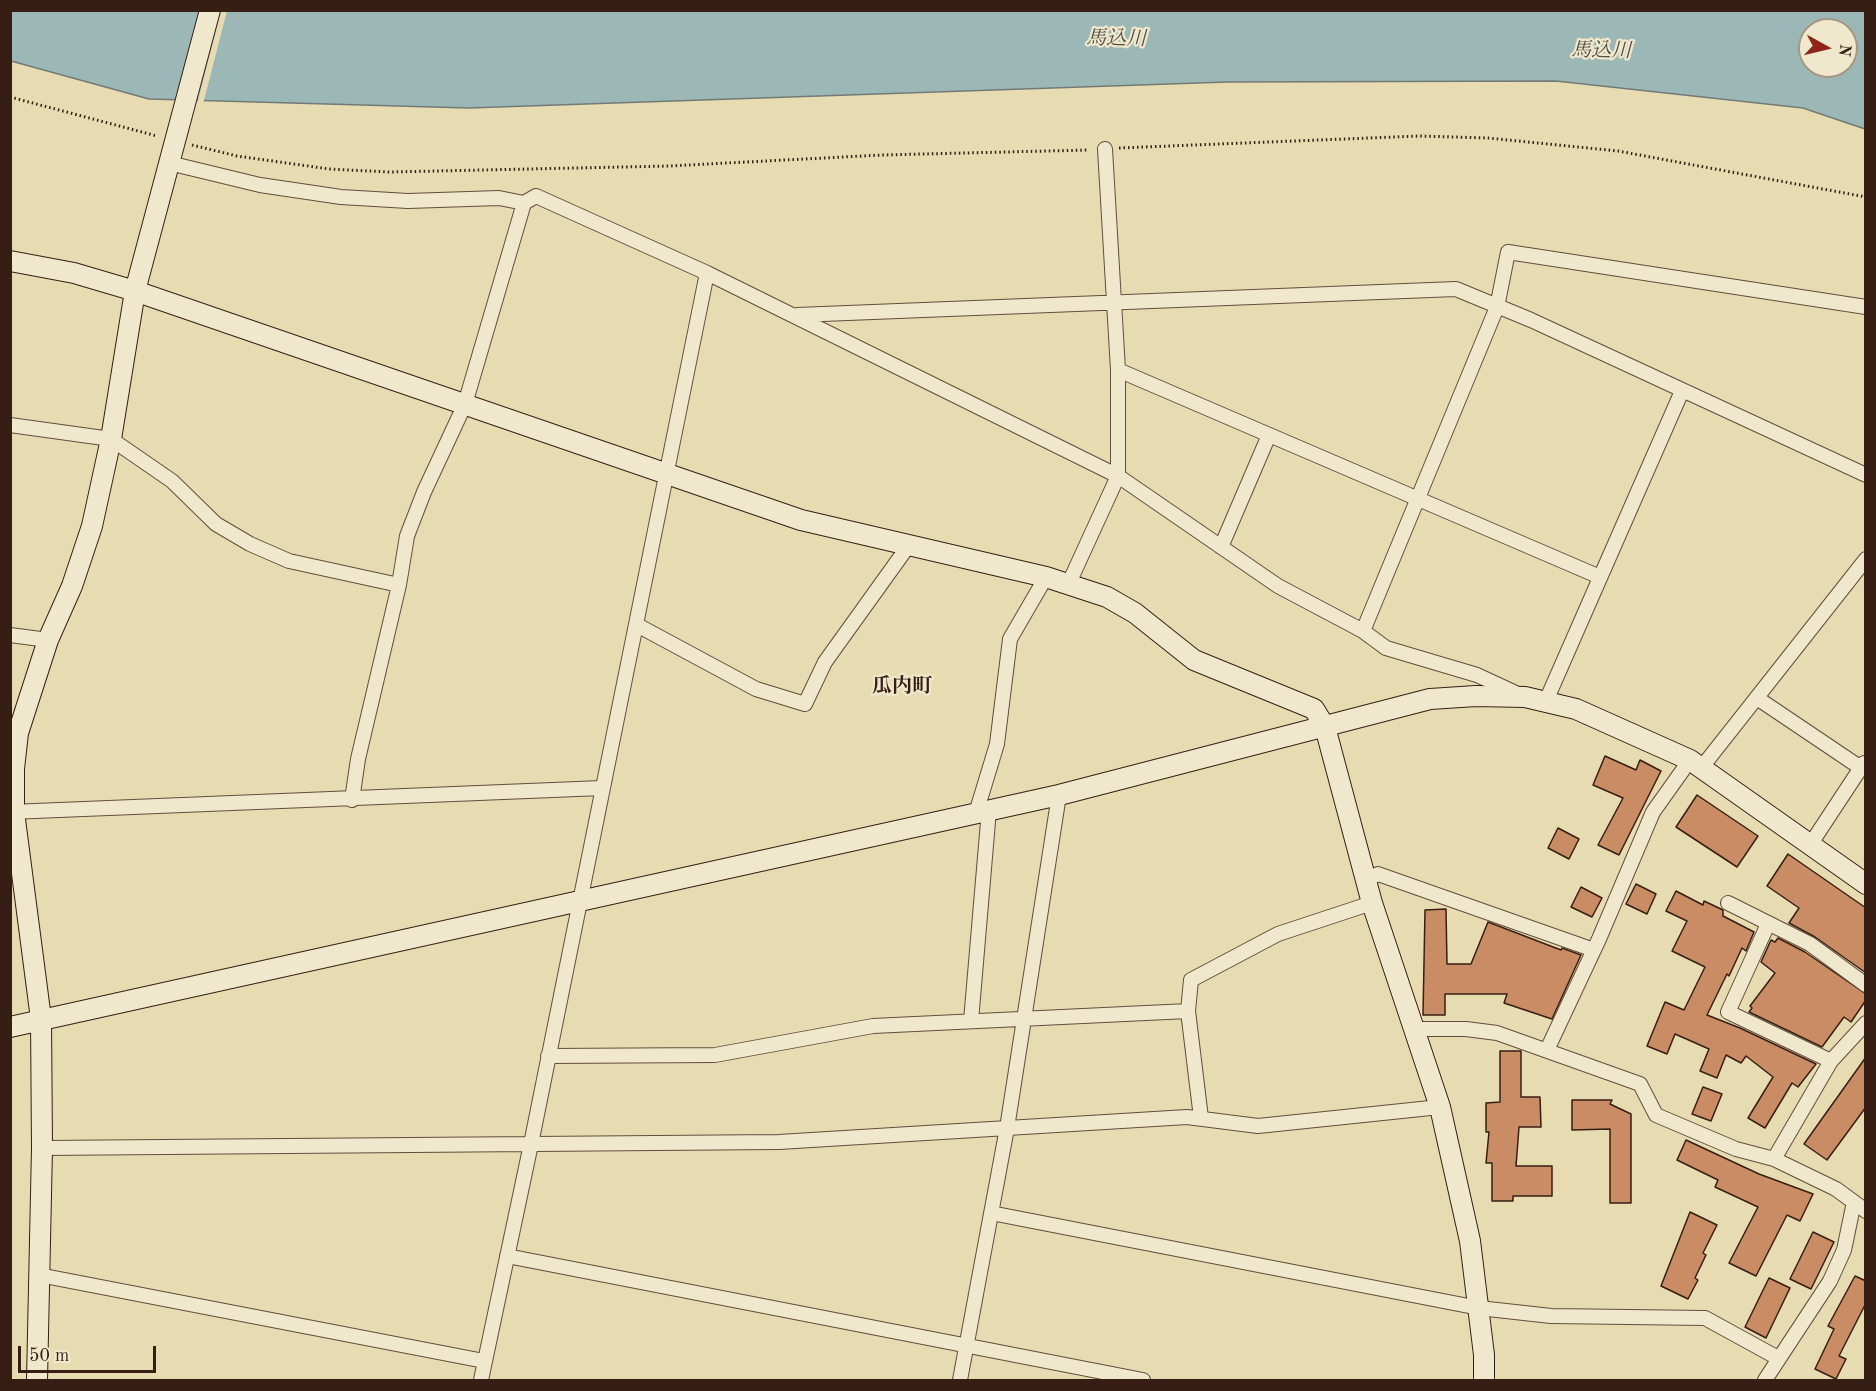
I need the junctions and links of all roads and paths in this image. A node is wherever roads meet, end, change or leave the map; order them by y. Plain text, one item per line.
1 (210, 10) edge
2 (10, 97) edge
3 (177, 138) junction
4 (1106, 149) junction
5 (169, 164) junction
6 (1866, 196) edge
7 (524, 203) junction
8 (10, 261) edge
9 (707, 273) junction
10 (135, 291) junction
11 (1115, 301) junction
12 (1497, 307) junction
13 (1866, 307) edge
14 (795, 315) junction
15 (1119, 370) junction
16 (1682, 391) junction
17 (465, 404) junction
18 (10, 425) edge
19 (1269, 435) junction
20 (111, 439) junction
21 (666, 472) junction
22 (1866, 475) edge
23 (1118, 476) junction
24 (1416, 500) junction
25 (909, 545) junction
26 (1221, 547) junction
27 (1866, 559) edge
28 (1046, 577) junction
29 (1600, 578) junction
30 (1069, 584) junction
31 (399, 585) junction
32 (637, 626) junction
33 (1363, 631) junction
34 (10, 635) edge
35 (48, 640) junction
36 (1525, 697) junction
37 (1756, 698) junction
38 (1546, 701) junction
39 (1325, 727) junction
40 (1696, 764) junction
41 (1863, 765) edge
42 (602, 788) junction
43 (1059, 795) junction
44 (352, 800) junction
45 (12, 812) edge
46 (983, 812) junction
47 (1810, 845) junction
48 (1366, 880) junction
49 (1866, 884) edge
50 (581, 901) junction
51 (1372, 903) junction
52 (1728, 903) dead end
53 (1768, 924) junction
54 (1594, 950) junction
55 (1866, 985) edge
56 (1188, 1011) junction
57 (1024, 1018) junction
58 (41, 1019) junction
59 (971, 1021) junction
60 (1866, 1023) edge
61 (10, 1027) edge
62 (1415, 1029) junction
63 (1547, 1050) junction
64 (548, 1056) junction
65 (1831, 1061) junction
66 (1440, 1107) junction
67 (1201, 1118) junction
68 (1007, 1128) junction
69 (531, 1144) junction
70 (42, 1148) junction
71 (1774, 1159) junction
72 (1854, 1202) junction
73 (1866, 1211) edge
74 (991, 1213) junction
75 (507, 1256) junction
76 (39, 1275) junction
77 (1479, 1308) junction
78 (966, 1346) junction
79 (1778, 1358) junction
80 (484, 1361) junction
81 (37, 1380) edge
82 (481, 1380) edge
83 (960, 1380) edge
84 (1143, 1380) edge
85 (1484, 1380) edge
86 (1765, 1380) edge

1 - 3 street
2 - 3 path
3 - 4 path
3 - 5 street
4 - 6 path
4 - 11 street
5 - 7 street
5 - 10 street
7 - 9 street
7 - 17 street
8 - 10 street
9 - 14 street
9 - 21 street
10 - 17 street
10 - 20 street
11 - 12 street
11 - 14 street
11 - 15 street
12 - 13 street
12 - 16 street
12 - 24 street
14 - 23 street
15 - 19 street
15 - 23 street
16 - 22 street
16 - 29 street
17 - 21 street
17 - 31 street
18 - 20 street
19 - 24 street
19 - 26 street
20 - 31 street
20 - 35 street
21 - 25 street
21 - 32 street
23 - 26 street
23 - 30 street
24 - 29 street
24 - 33 street
25 - 28 street
25 - 32 street
26 - 33 street
27 - 37 street
28 - 30 street
28 - 46 street
29 - 38 street
30 - 39 street
31 - 44 street
32 - 42 street
33 - 36 street
34 - 35 street
35 - 45 street
36 - 38 street
36 - 39 street
37 - 40 street
37 - 41 street
38 - 40 street
39 - 43 street
39 - 48 street
40 - 47 street
40 - 54 street
41 - 47 street
42 - 44 street
42 - 50 street
43 - 46 street
43 - 57 street
44 - 45 street
45 - 58 street
46 - 50 street
46 - 59 street
47 - 49 street
48 - 51 street
48 - 54 street
50 - 58 street
50 - 64 street
51 - 56 street
51 - 62 street
52 - 53 street
53 - 55 street
53 - 65 street
54 - 63 street
56 - 57 street
56 - 67 street
57 - 59 street
57 - 68 street
58 - 61 street
58 - 70 street
59 - 64 street
60 - 65 street
62 - 63 street
62 - 66 street
63 - 71 street
64 - 69 street
65 - 71 street
66 - 67 street
66 - 77 street
67 - 68 street
68 - 69 street
68 - 74 street
69 - 70 street
69 - 75 street
70 - 76 street
71 - 72 street
72 - 73 street
72 - 79 street
74 - 77 street
74 - 78 street
75 - 78 street
75 - 80 street
76 - 80 street
76 - 81 street
77 - 79 street
77 - 85 street
78 - 83 street
78 - 84 street
79 - 86 street
80 - 82 street

